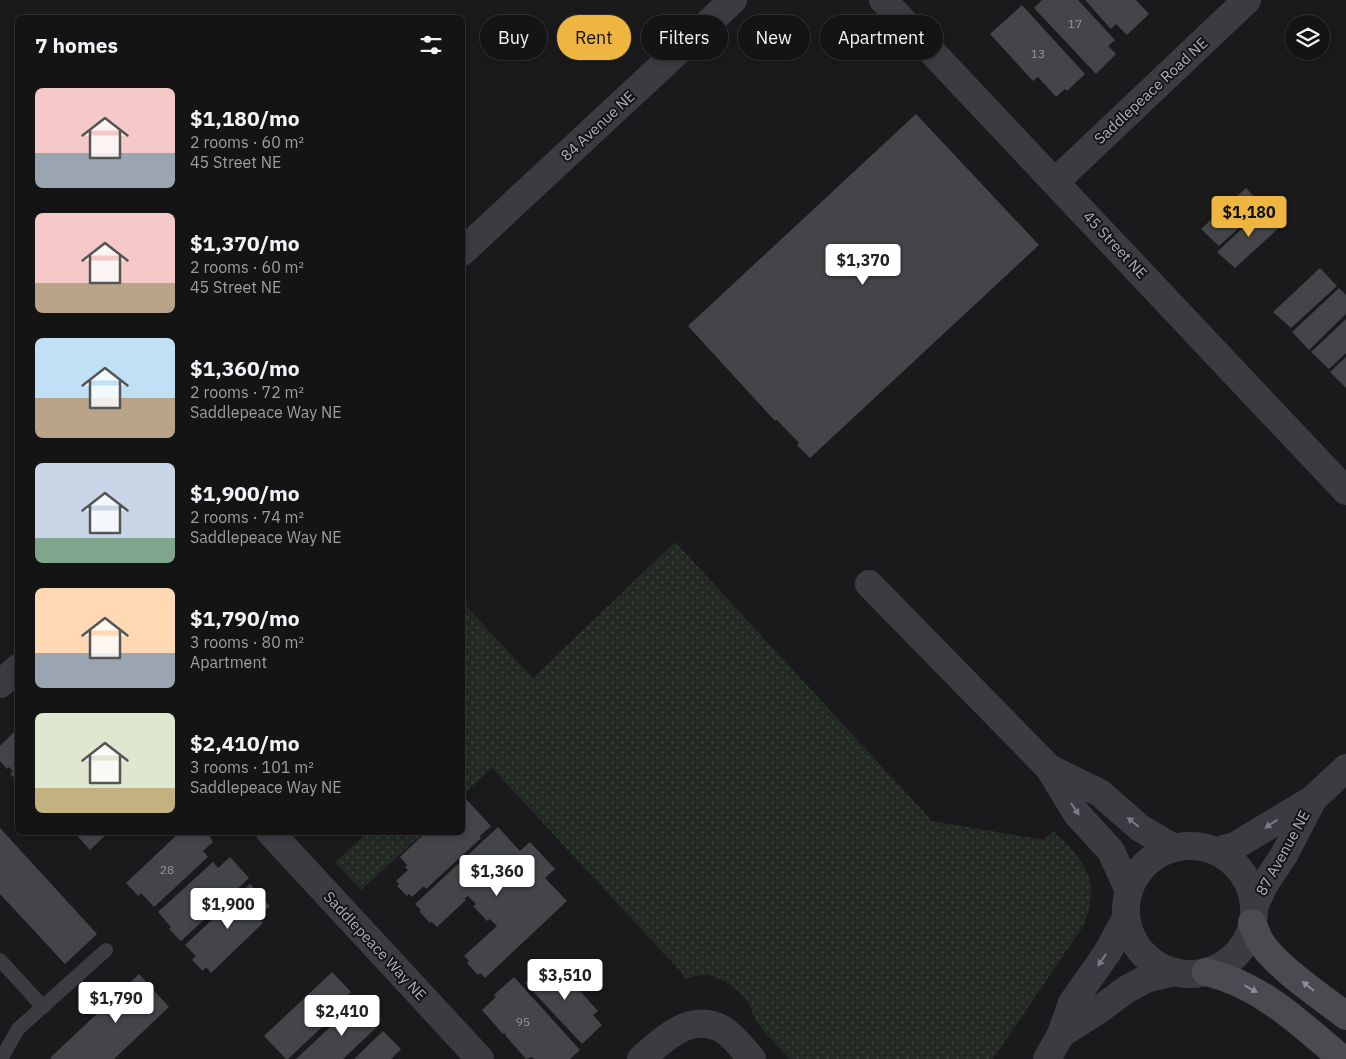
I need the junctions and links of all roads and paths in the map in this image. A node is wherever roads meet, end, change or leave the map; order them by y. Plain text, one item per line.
1 (733, 0) edge
2 (882, 0) edge
3 (1247, 0) edge
4 (1055, 182) junction
5 (465, 249) edge
6 (1346, 491) edge
7 (869, 584) dead end
8 (15, 671) edge
9 (0, 684) edge
10 (1049, 768) junction
11 (1346, 768) edge
12 (1313, 799) junction
13 (273, 835) edge
14 (1174, 848) junction
15 (1216, 851) junction
16 (1129, 891) junction
17 (1253, 915) junction
18 (1126, 918) junction
19 (106, 950) dead end
20 (0, 960) edge
21 (1175, 972) junction
22 (1206, 972) junction
23 (43, 1007) junction
24 (1346, 1016) edge
25 (1062, 1034) junction
26 (1, 1059) edge
27 (480, 1059) edge
28 (641, 1059) edge
29 (752, 1059) edge
30 (1047, 1059) edge
31 (1342, 1059) edge

1 - 5 street, 84 Avenue NE
2 - 4 street, 45 Street NE
3 - 4 street, Saddlepeace Road NE
4 - 6 street, 45 Street NE
7 - 10 street
8 - 9 street
14 -> 10 street
10 -> 16 street
11 - 12 street, 87 Avenue NE
12 -> 15 street, 87 Avenue NE
12 - 17 street, 87 Avenue NE
13 - 27 street, Saddlepeace Way NE
14 - 15 street
14 - 16 street
15 - 17 street
16 - 18 street
17 - 22 street
24 -> 17 street
18 - 21 street
18 -> 25 street
19 - 23 lane
20 - 23 lane
21 - 22 street
21 - 25 street
22 -> 31 street
23 - 26 lane
25 - 30 street
28 - 29 street

